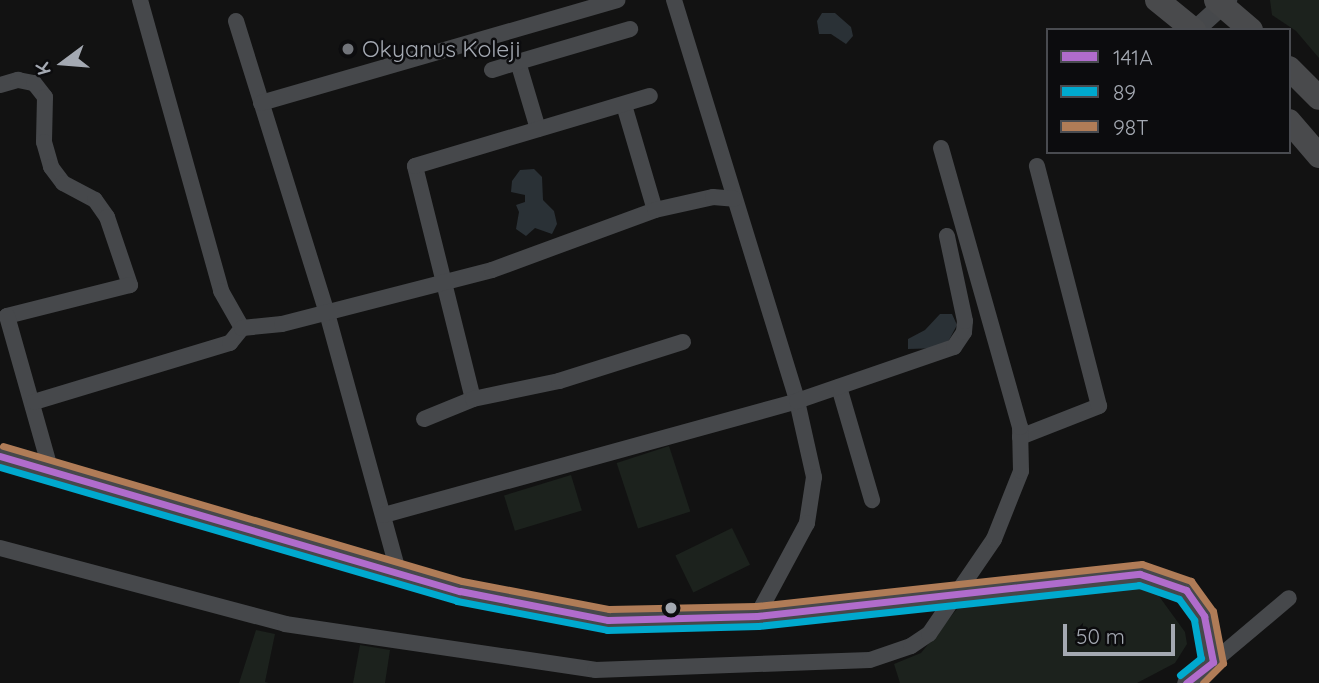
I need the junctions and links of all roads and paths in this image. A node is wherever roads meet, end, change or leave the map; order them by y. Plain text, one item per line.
1 (140, 0) edge
2 (617, 0) edge
3 (674, 0) edge
4 (1157, 0) edge
5 (1221, 1) edge
6 (236, 21) dead end
7 (1192, 28) edge
8 (1196, 28) edge
9 (1249, 28) edge
10 (630, 29) dead end
11 (518, 62) junction
12 (492, 70) dead end
13 (1291, 70) edge
14 (0, 85) edge
15 (650, 96) dead end
16 (1319, 98) edge
17 (261, 103) junction
18 (624, 105) junction
19 (1291, 123) edge
20 (538, 129) junction
21 (941, 148) dead end
22 (1319, 156) edge
23 (1037, 166) dead end
24 (734, 199) junction
25 (655, 210) junction
26 (947, 236) dead end
27 (442, 284) junction
28 (327, 313) junction
29 (3, 316) edge
30 (242, 328) junction
31 (683, 341) dead end
32 (839, 387) junction
33 (473, 399) junction
34 (797, 401) junction
35 (34, 402) junction
36 (425, 419) dead end
37 (1020, 437) junction
38 (0, 456) edge
39 (51, 471) junction
40 (872, 500) dead end
41 (384, 515) junction
42 (0, 548) edge
43 (399, 574) junction
44 (955, 593) junction
45 (1290, 598) dead end
46 (757, 616) junction
47 (1213, 662) junction
48 (1186, 683) edge

1 - 30 street
2 - 17 street
3 - 24 street
4 - 7 main road
5 - 8 street
5 - 9 main road
6 - 17 street
10 - 11 street
11 - 12 street
11 - 20 street
13 - 16 main road
14 - 29 street
15 - 18 street
17 - 28 street
18 - 20 street
18 - 25 street
19 - 22 main road
20 - 27 street
21 - 37 street
23 - 37 street
24 - 25 street
24 - 34 street
25 - 27 street
26 - 32 street
27 - 28 street
27 - 33 street
28 - 30 street
28 - 41 street
29 - 35 street
30 - 35 street
31 - 33 street
32 - 34 street
32 - 40 street
33 - 36 street
34 - 41 street
34 - 46 street
35 - 39 street
37 - 44 street
38 - 39 street
39 - 43 street
41 - 43 street
42 - 44 street
43 - 46 street
44 - 46 street
44 - 47 street
45 - 47 street
47 - 48 street

